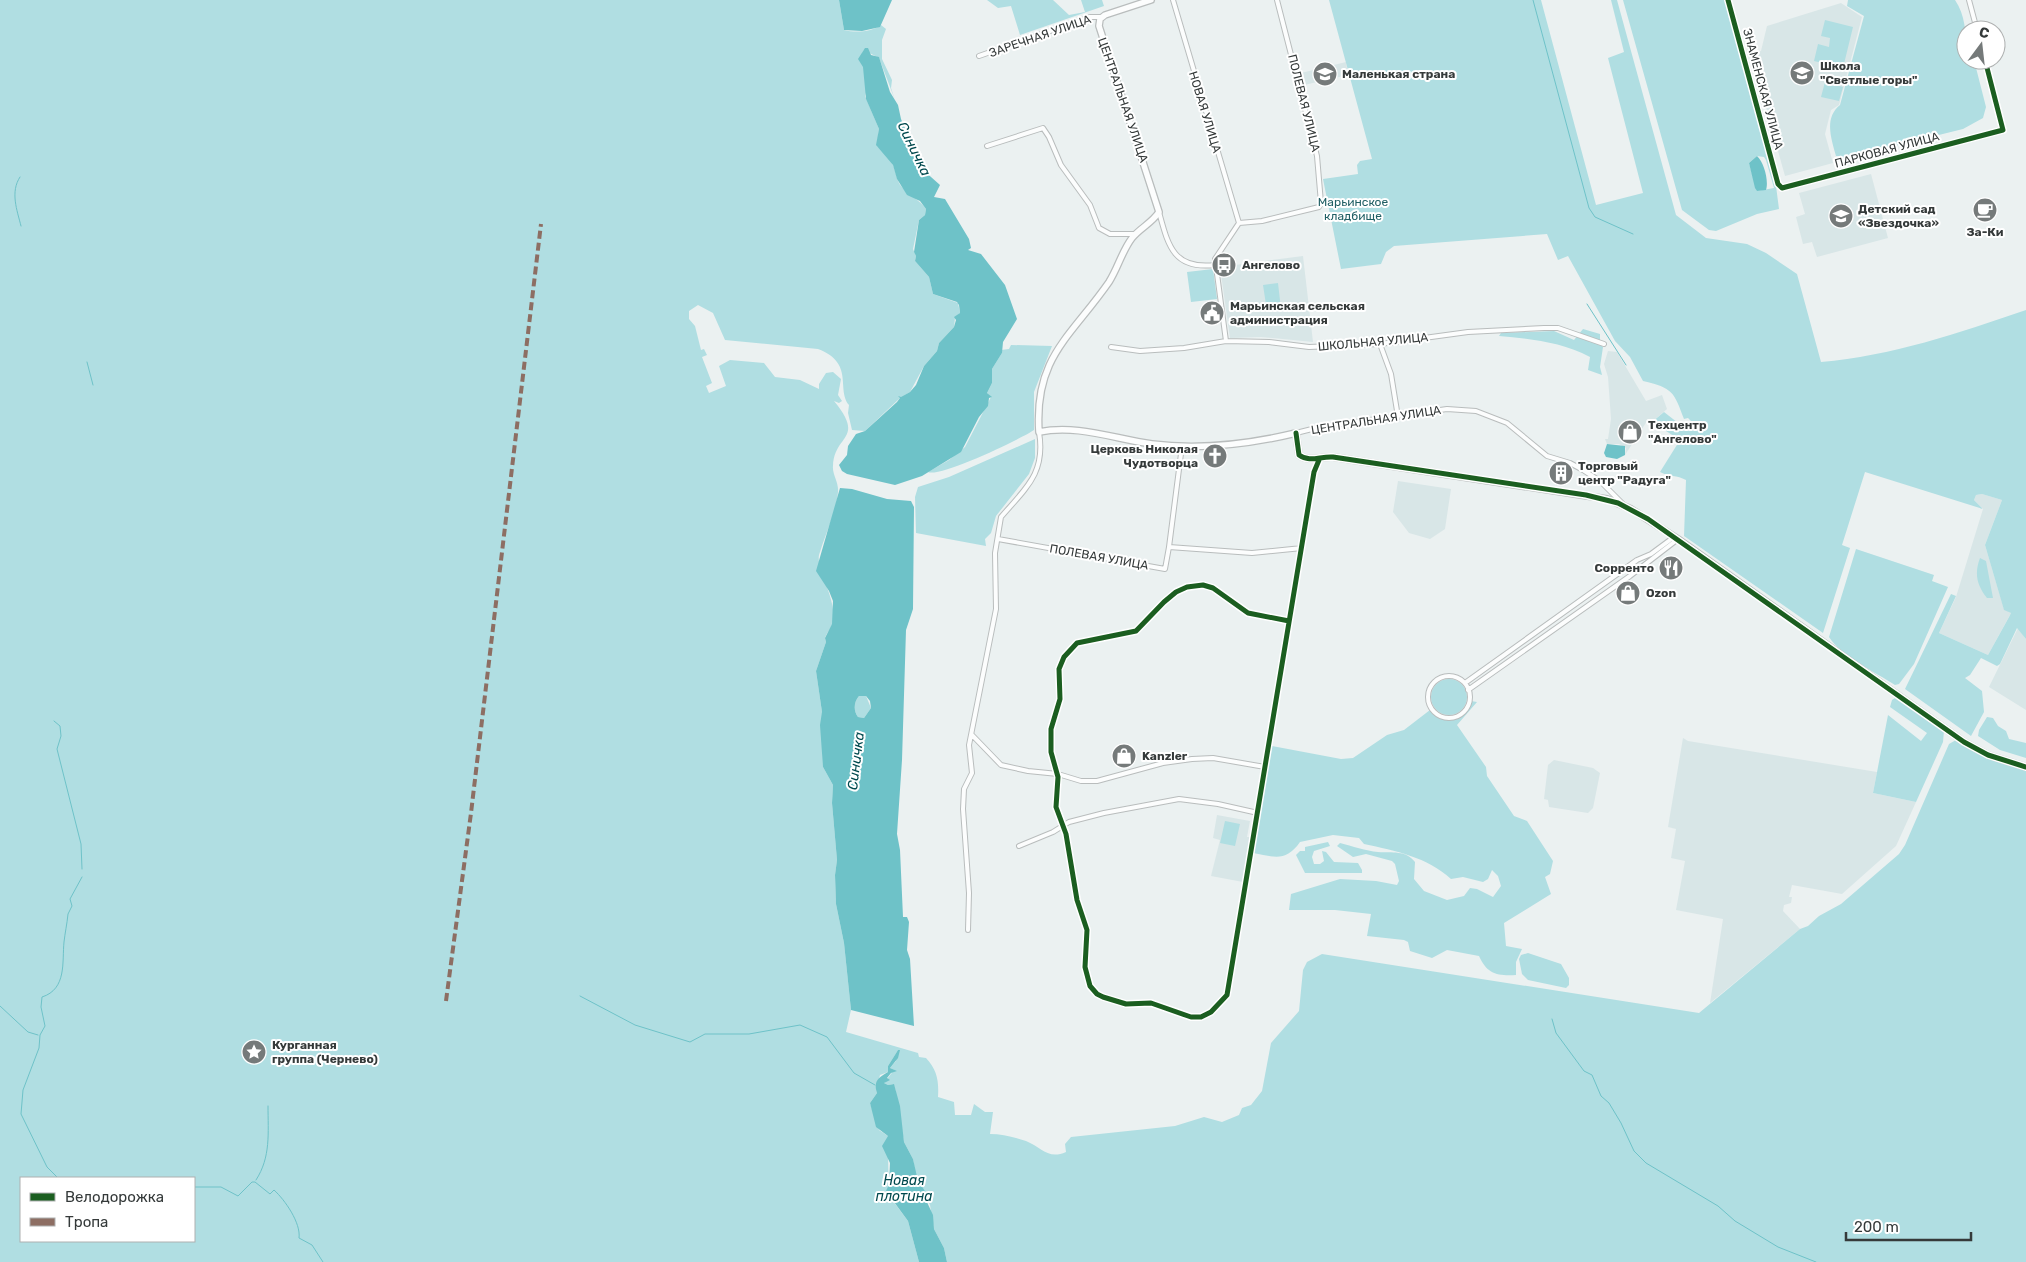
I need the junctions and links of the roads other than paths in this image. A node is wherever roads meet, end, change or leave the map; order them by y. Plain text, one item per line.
1 (1152, 0) edge
2 (1173, 0) edge
3 (1277, 0) edge
4 (1728, 0) edge
5 (1969, 0) edge
6 (1101, 17) junction
7 (1974, 20) edge
8 (979, 56) dead end
9 (1988, 70) edge
10 (987, 146) dead end
11 (1778, 184) joint
12 (1159, 212) junction
13 (1239, 223) junction
14 (1135, 234) junction
15 (1215, 266) junction
16 (1226, 341) junction
17 (1380, 344) junction
18 (1604, 344) dead end
19 (1111, 347) dead end
20 (1398, 417) junction
21 (1039, 432) junction
22 (1296, 433) junction
23 (1182, 446) junction
24 (1319, 460) junction
25 (1624, 505) junction
26 (1676, 538) junction
27 (998, 539) junction
28 (1169, 547) junction
29 (1302, 548) junction
30 (1289, 621) junction
31 (1464, 683) junction
32 (1468, 690) junction
33 (972, 735) junction
34 (2026, 767) edge
35 (1265, 768) junction
36 (1058, 774) junction
37 (1258, 813) junction
38 (1063, 827) junction
39 (1019, 846) dead end
40 (968, 930) dead end

1 - 6 street
2 - 13 street, НОВАЯ УЛИЦА
3 - 13 street, ПОЛЕВАЯ УЛИЦА
4 - 11 street, ЗНАМЕНСКАЯ УЛИЦА
5 - 7 street
6 - 8 street, ЗАРЕЧНАЯ УЛИЦА
6 - 12 street, ЦЕНТРАЛЬНАЯ УЛИЦА
9 - 11 street, ПАРКОВАЯ УЛИЦА
10 - 14 street
12 - 14 street
12 - 15 street, ЦЕНТРАЛЬНАЯ УЛИЦА
13 - 15 street
14 - 21 street
15 - 16 street
16 - 17 street, ШКОЛЬНАЯ УЛИЦА
16 - 19 street, ШКОЛЬНАЯ УЛИЦА
17 - 18 street, ШКОЛЬНАЯ УЛИЦА
17 - 20 street
20 - 22 street, ЦЕНТРАЛЬНАЯ УЛИЦА
20 - 25 street, ЦЕНТРАЛЬНАЯ УЛИЦА
21 - 23 street, ЦЕНТРАЛЬНАЯ УЛИЦА
21 - 27 street
22 - 23 street, ЦЕНТРАЛЬНАЯ УЛИЦА
22 - 24 street
23 - 28 street
24 - 25 street
24 - 29 street
25 - 26 street
26 - 31 street
26 - 32 street
26 - 34 street
27 - 28 street, ПОЛЕВАЯ УЛИЦА
27 - 33 street
28 - 29 street
29 - 30 street
30 - 35 street
30 - 36 street
31 - 32 street
31 - 32 street
33 - 36 street
33 - 40 street
35 - 36 street
35 - 37 street
36 - 38 street
37 - 38 street
37 - 38 street
38 - 39 street

